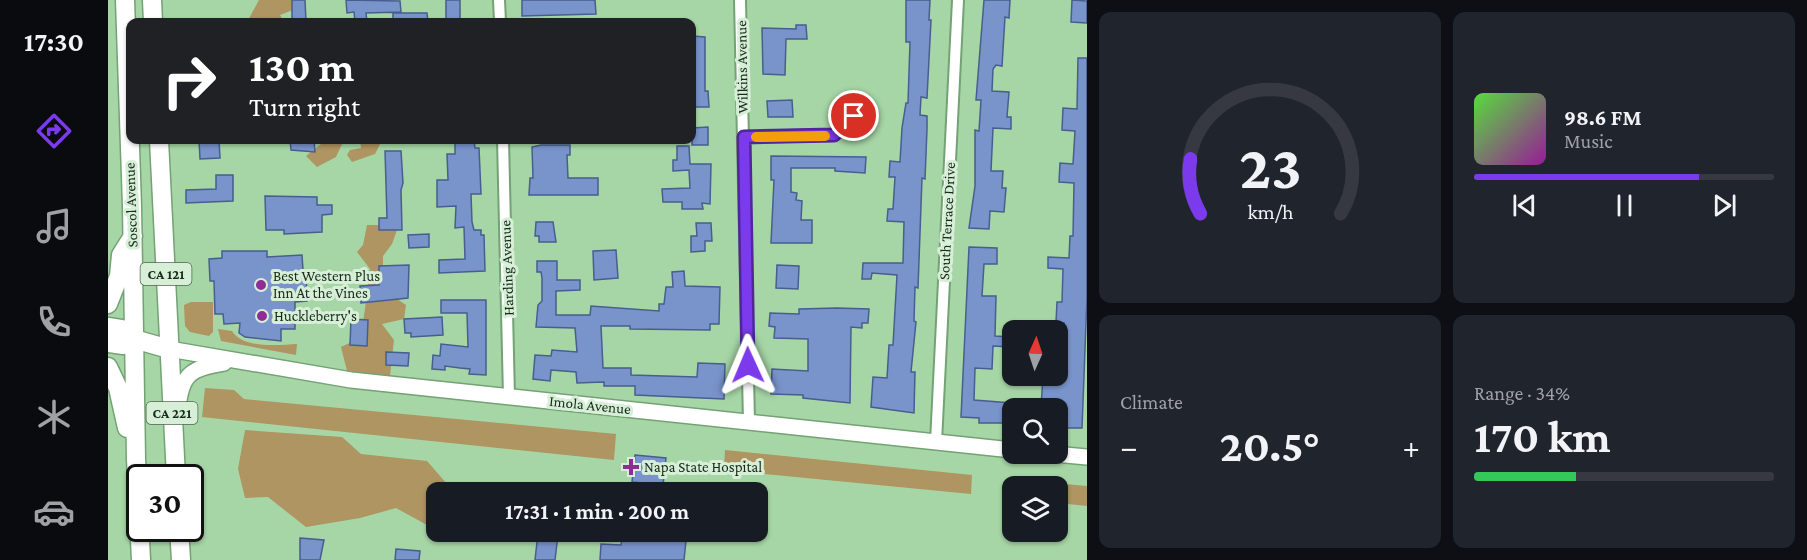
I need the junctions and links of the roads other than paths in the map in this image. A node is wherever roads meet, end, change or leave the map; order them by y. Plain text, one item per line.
1 (124, 0) edge
2 (152, 0) edge
3 (499, 0) edge
4 (740, 0) edge
5 (958, 0) edge
6 (153, 18) edge
7 (500, 18) edge
8 (126, 52) edge
9 (854, 116) dead end
10 (744, 137) junction
11 (130, 144) edge
12 (159, 144) edge
13 (502, 144) edge
14 (133, 236) junction
15 (108, 304) edge
16 (108, 327) edge
17 (135, 339) junction
18 (108, 343) edge
19 (169, 349) junction
20 (237, 361) junction
21 (108, 368) edge
22 (508, 397) junction
23 (748, 422) junction
24 (936, 442) junction
25 (174, 447) junction
26 (1002, 449) edge
27 (1068, 456) edge
28 (1087, 458) edge
29 (133, 464) edge
30 (137, 464) edge
31 (175, 464) edge
32 (140, 542) edge
33 (180, 542) edge
34 (141, 560) edge
35 (181, 560) edge

1 - 8 main road, Soscol Avenue / CA 221
2 - 6 main road
3 - 7 street
4 - 10 street, Wilkins Avenue
5 - 24 street, South Terrace Drive
9 - 10 street
10 - 23 street, Wilkins Avenue
11 - 14 main road, Soscol Avenue / CA 221
12 - 19 main road, Soscol Avenue / CA 121
13 - 22 street, Harding Avenue
14 - 15 main road, CA 121
14 - 17 main road, Soscol Avenue / CA 221
16 - 17 main road
17 - 18 main road
17 - 19 main road
17 - 30 main road, CA 221
19 - 20 street, Imola Avenue
19 - 25 main road, CA 221
20 - 22 street, Imola Avenue
20 - 25 street
21 - 29 main road
22 - 23 street, Imola Avenue
23 - 24 street, Imola Avenue
24 - 26 street, Imola Avenue
25 - 31 main road, CA 221
27 - 28 street
32 - 34 main road, CA 221
33 - 35 main road

